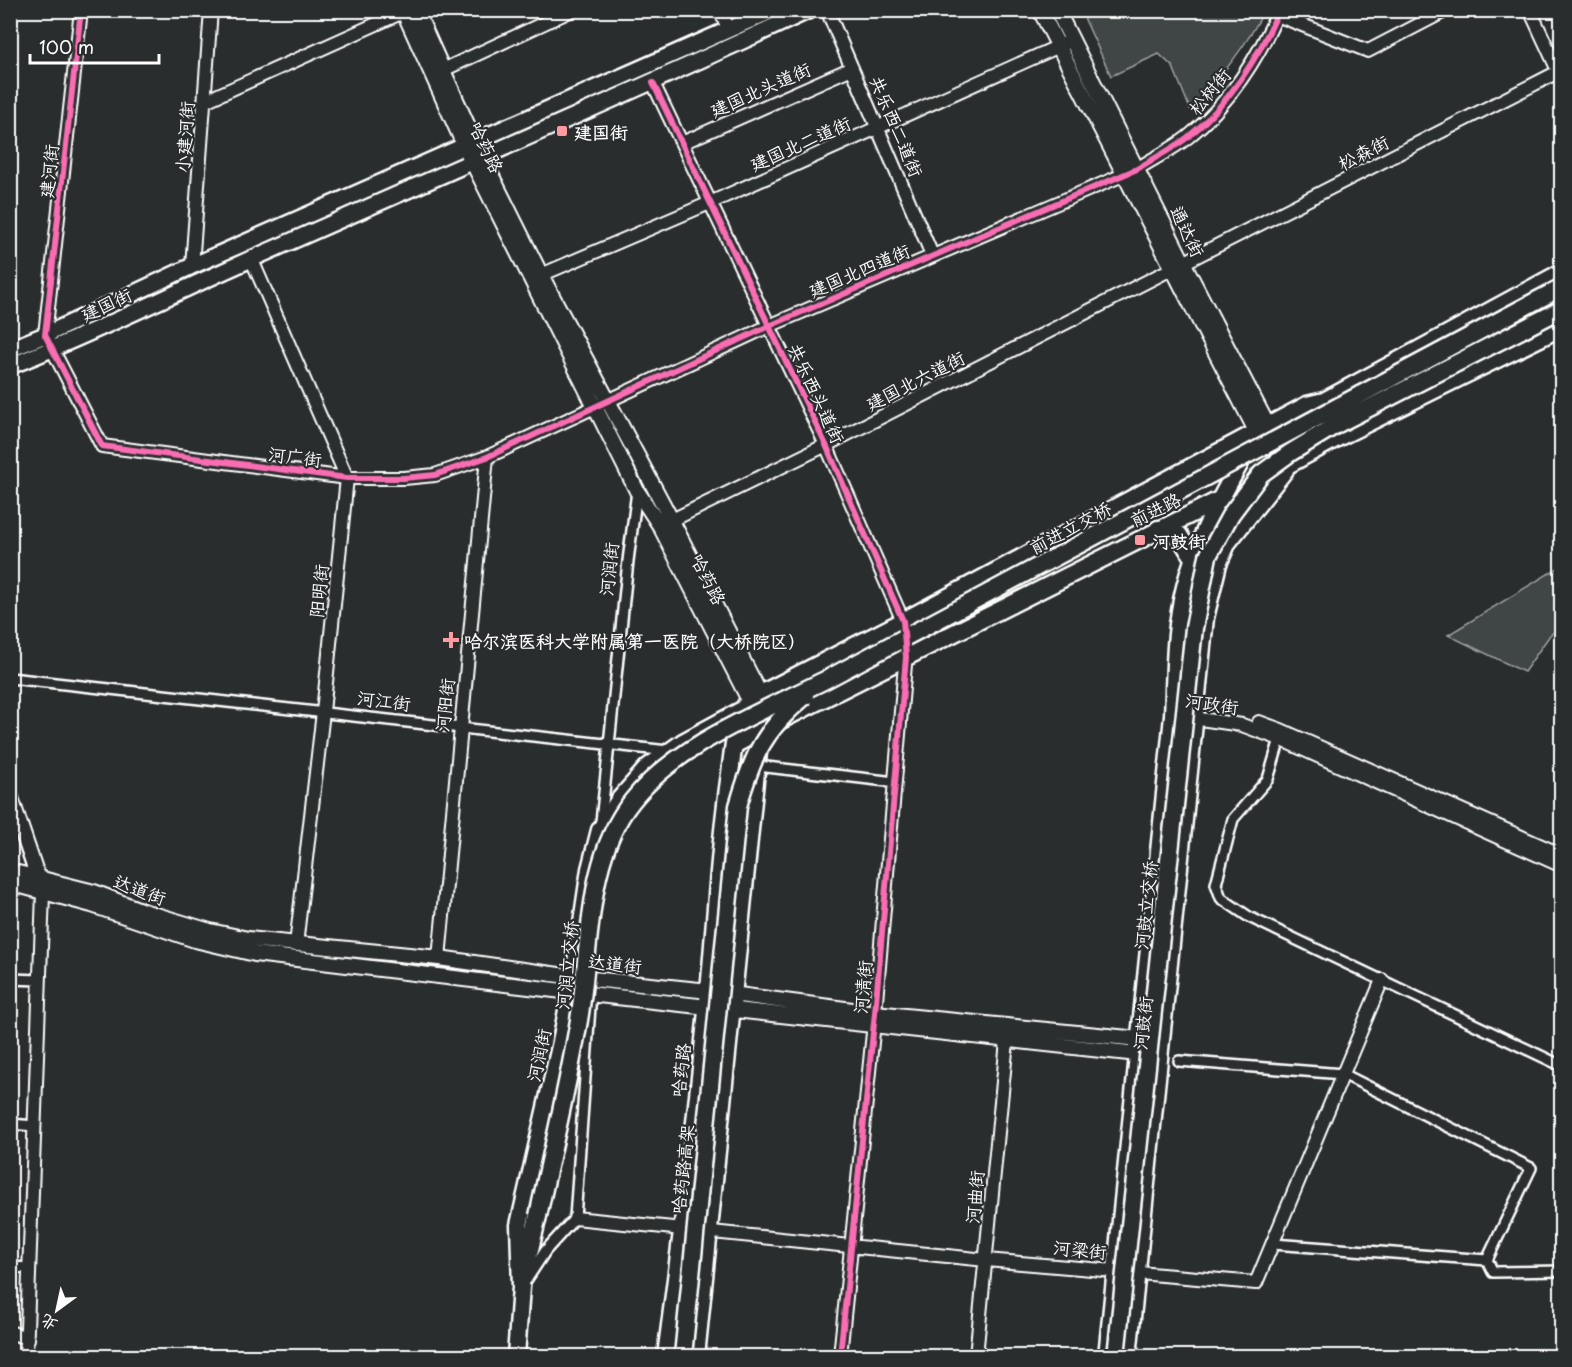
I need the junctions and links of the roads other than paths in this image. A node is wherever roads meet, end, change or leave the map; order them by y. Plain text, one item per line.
1 (81, 10) edge
2 (211, 10) edge
3 (572, 10) edge
4 (720, 10) edge
5 (773, 10) edge
6 (810, 10) edge
7 (827, 10) edge
8 (1040, 10) edge
9 (1057, 10) edge
10 (1447, 10) edge
11 (1530, 10) edge
12 (408, 11) edge
13 (1278, 13) edge
14 (729, 30) junction
15 (1072, 40) junction
16 (1058, 46) junction
17 (852, 68) junction
18 (443, 70) junction
19 (1560, 75) edge
20 (653, 83) junction
21 (205, 101) junction
22 (878, 128) junction
23 (682, 143) junction
24 (470, 145) junction
25 (477, 159) junction
26 (1131, 171) junction
27 (712, 202) junction
28 (932, 255) junction
29 (251, 258) junction
30 (1562, 260) edge
31 (192, 266) junction
32 (1179, 266) junction
33 (1562, 272) edge
34 (541, 275) junction
35 (1562, 287) edge
36 (1562, 309) edge
37 (769, 326) junction
38 (1562, 327) edge
39 (45, 335) junction
40 (10, 349) edge
41 (52, 350) junction
42 (10, 366) edge
43 (602, 404) junction
44 (1307, 405) junction
45 (1263, 430) junction
46 (826, 446) junction
47 (487, 457) junction
48 (1287, 467) junction
49 (347, 478) junction
50 (637, 491) junction
51 (1221, 499) junction
52 (666, 524) junction
53 (1158, 529) junction
54 (1193, 558) junction
55 (903, 621) junction
56 (906, 657) junction
57 (10, 678) edge
58 (827, 679) junction
59 (751, 702) junction
60 (323, 712) junction
61 (1196, 714) junction
62 (1173, 716) junction
63 (460, 729) junction
64 (759, 732) junction
65 (1280, 739) junction
66 (610, 745) junction
67 (734, 745) junction
68 (668, 752) junction
69 (758, 766) junction
70 (895, 782) junction
71 (10, 795) edge
72 (608, 828) junction
73 (1562, 855) edge
74 (1562, 866) edge
75 (10, 871) edge
76 (38, 878) junction
77 (10, 883) edge
78 (43, 893) junction
79 (297, 945) junction
80 (439, 958) junction
81 (10, 979) edge
82 (40, 980) junction
83 (1382, 980) junction
84 (572, 984) junction
85 (591, 993) junction
86 (708, 998) junction
87 (733, 1002) junction
88 (875, 1019) junction
89 (1007, 1041) junction
90 (1140, 1047) junction
91 (1159, 1049) junction
92 (1179, 1061) dead end
93 (1562, 1066) edge
94 (1343, 1074) junction
95 (10, 1124) edge
96 (35, 1126) junction
97 (575, 1218) junction
98 (682, 1228) junction
99 (710, 1231) junction
100 (1273, 1244) junction
101 (850, 1247) junction
102 (986, 1260) junction
103 (1486, 1260) junction
104 (10, 1267) edge
105 (30, 1268) junction
106 (1117, 1270) junction
107 (1137, 1271) junction
108 (1562, 1271) edge
109 (521, 1287) junction
110 (10, 1332) edge
111 (28, 1339) junction
112 (26, 1356) edge
113 (516, 1356) edge
114 (666, 1356) edge
115 (683, 1356) edge
116 (696, 1356) edge
117 (840, 1356) edge
118 (976, 1356) edge
119 (1107, 1356) edge
120 (1116, 1356) edge
121 (1128, 1356) edge

1 - 39 street, 建河街
2 - 21 street, 小建河街
3 - 18 street
4 - 14 street
5 - 14 main road, 建国街
6 - 20 main road, 建国街
7 - 17 street, 共乐西二道街
8 - 16 main road, 通达街
9 - 15 main road, 通达街
10 - 13 street
11 - 19 street
12 - 18 main road, 哈药路
12 - 21 street
12 - 24 main road, 哈药路
13 - 26 street, 松树街
14 - 24 main road, 建国街
15 - 16 street, 建国北二道街
15 - 26 main road, 通达街
16 - 22 street, 建国北二道街
16 - 26 main road, 通达街
17 - 22 street, 共乐西二道街
17 - 23 street, 建国北头道街
18 - 24 main road, 哈药路
19 - 32 street, 松森街
20 - 23 street, 共乐西头道街
20 - 25 main road, 建国街
21 - 31 street, 小建河街
22 - 27 street, 建国北二道街
22 - 28 street, 共乐西二道街
23 - 27 street, 共乐西头道街
24 - 25 main road, 哈药路
24 - 31 main road, 建国街
25 - 29 main road, 建国街
25 - 34 main road, 哈药路
25 - 43 main road, 哈药路
26 - 28 street, 建国北四道街
26 - 32 main road, 通达街
27 - 34 street, 建国北二道街
27 - 37 street, 共乐西头道街
28 - 37 street, 建国北四道街
29 - 41 main road, 建国街
29 - 49 street, 阳明街
30 - 44 highway, 前进路
31 - 39 main road, 建国街
32 - 45 main road, 通达街
32 - 46 street, 建国北六道街
33 - 44 highway, 前进路
34 - 43 main road, 哈药路
35 - 58 highway, 前进立交桥, bridge
36 - 120 highway, 河鼓立交桥, bridge
37 - 43 street, 建国北四道街
37 - 46 street, 共乐西头道街
38 - 48 highway, 前进路
39 - 40 main road, 建国街
39 - 41 street, 河广街
41 - 42 main road, 建国街
41 - 49 street, 河广街
43 - 47 street, 河广街
43 - 50 main road, 哈药路
43 - 52 main road, 哈药路
44 - 45 highway, 前进路
45 - 48 main road, 通达街
45 - 51 highway, 河鼓街
45 - 55 highway, 前进路
46 - 52 street, 建国北六道街
46 - 55 street, 共乐西头道街
47 - 49 street, 河广街
47 - 63 street, 河阳街
48 - 51 highway, 前进路
48 - 61 highway, 河鼓街
49 - 60 street, 阳明街
50 - 52 main road, 哈药路
50 - 66 street, 河润街
51 - 53 highway, 前进路
51 - 54 highway, 河鼓街
52 - 59 main road, 哈药路
53 - 54 highway
53 - 56 highway, 前进路
54 - 62 highway, 河鼓街
55 - 56 street, 河清街
55 - 59 highway, 前进路
56 - 64 highway, 前进路
56 - 70 street, 河清街
57 - 60 street, 河江街
58 - 72 highway, 前进立交桥, bridge
58 - 115 highway, 哈药路高架, bridge
59 - 64 highway, 哈药路
59 - 67 highway, 哈药路
59 - 68 highway
60 - 63 street, 河江街
60 - 79 street, 阳明街
61 - 62 street, 河政街
61 - 65 street, 河政街
61 - 73 street, 河政街
61 - 91 highway, 河鼓街
62 - 90 highway, 河鼓街
63 - 66 street, 河江街
63 - 80 street, 河阳街
64 - 67 highway, 前进路
64 - 69 highway, 哈药路
65 - 74 street, 河政街
65 - 83 street
66 - 68 street, 河江街
66 - 72 street, 河润街
67 - 86 highway, 哈药路
68 - 72 highway, 河润街
69 - 70 street
69 - 87 highway, 哈药路
70 - 88 street, 河清街
71 - 76 main road
72 - 84 highway, 河润街
72 - 109 highway, 河润立交桥, bridge
75 - 76 main road, 达道街
76 - 78 street
76 - 79 main road, 达道街
77 - 78 main road, 达道街
78 - 82 street
78 - 84 main road, 达道街
79 - 80 main road, 达道街
80 - 84 main road, 达道街
81 - 82 street
82 - 96 street
83 - 93 street
83 - 94 street, 河梁街
84 - 85 main road, 达道街
84 - 86 main road, 达道街
84 - 109 highway, 河润街
85 - 86 main road, 达道街
85 - 97 street
86 - 87 main road, 达道街
86 - 98 highway, 哈药路
87 - 88 main road, 达道街
87 - 99 highway, 哈药路
88 - 89 main road
88 - 90 main road
88 - 101 street, 河清街
89 - 90 main road
89 - 102 street, 河曲街
90 - 91 main road
90 - 106 highway, 河鼓街
91 - 107 highway, 河鼓街
92 - 94 street
94 - 100 street, 河梁街
94 - 103 street
95 - 96 street
96 - 105 street
97 - 98 street, 河梁街
97 - 109 street, 河润街
98 - 99 street, 河梁街
98 - 114 highway, 哈药路
99 - 101 street, 河梁街
99 - 116 highway, 哈药路
100 - 103 street
100 - 107 street, 河梁街
101 - 102 street, 河梁街
101 - 117 street, 河清街
102 - 106 street, 河梁街
102 - 118 street, 河曲街
103 - 108 street
104 - 105 street
105 - 111 street
106 - 107 street, 河梁街
106 - 119 highway, 河鼓街
107 - 121 highway, 河鼓街
109 - 113 highway, 河润街
110 - 111 street
111 - 112 street

